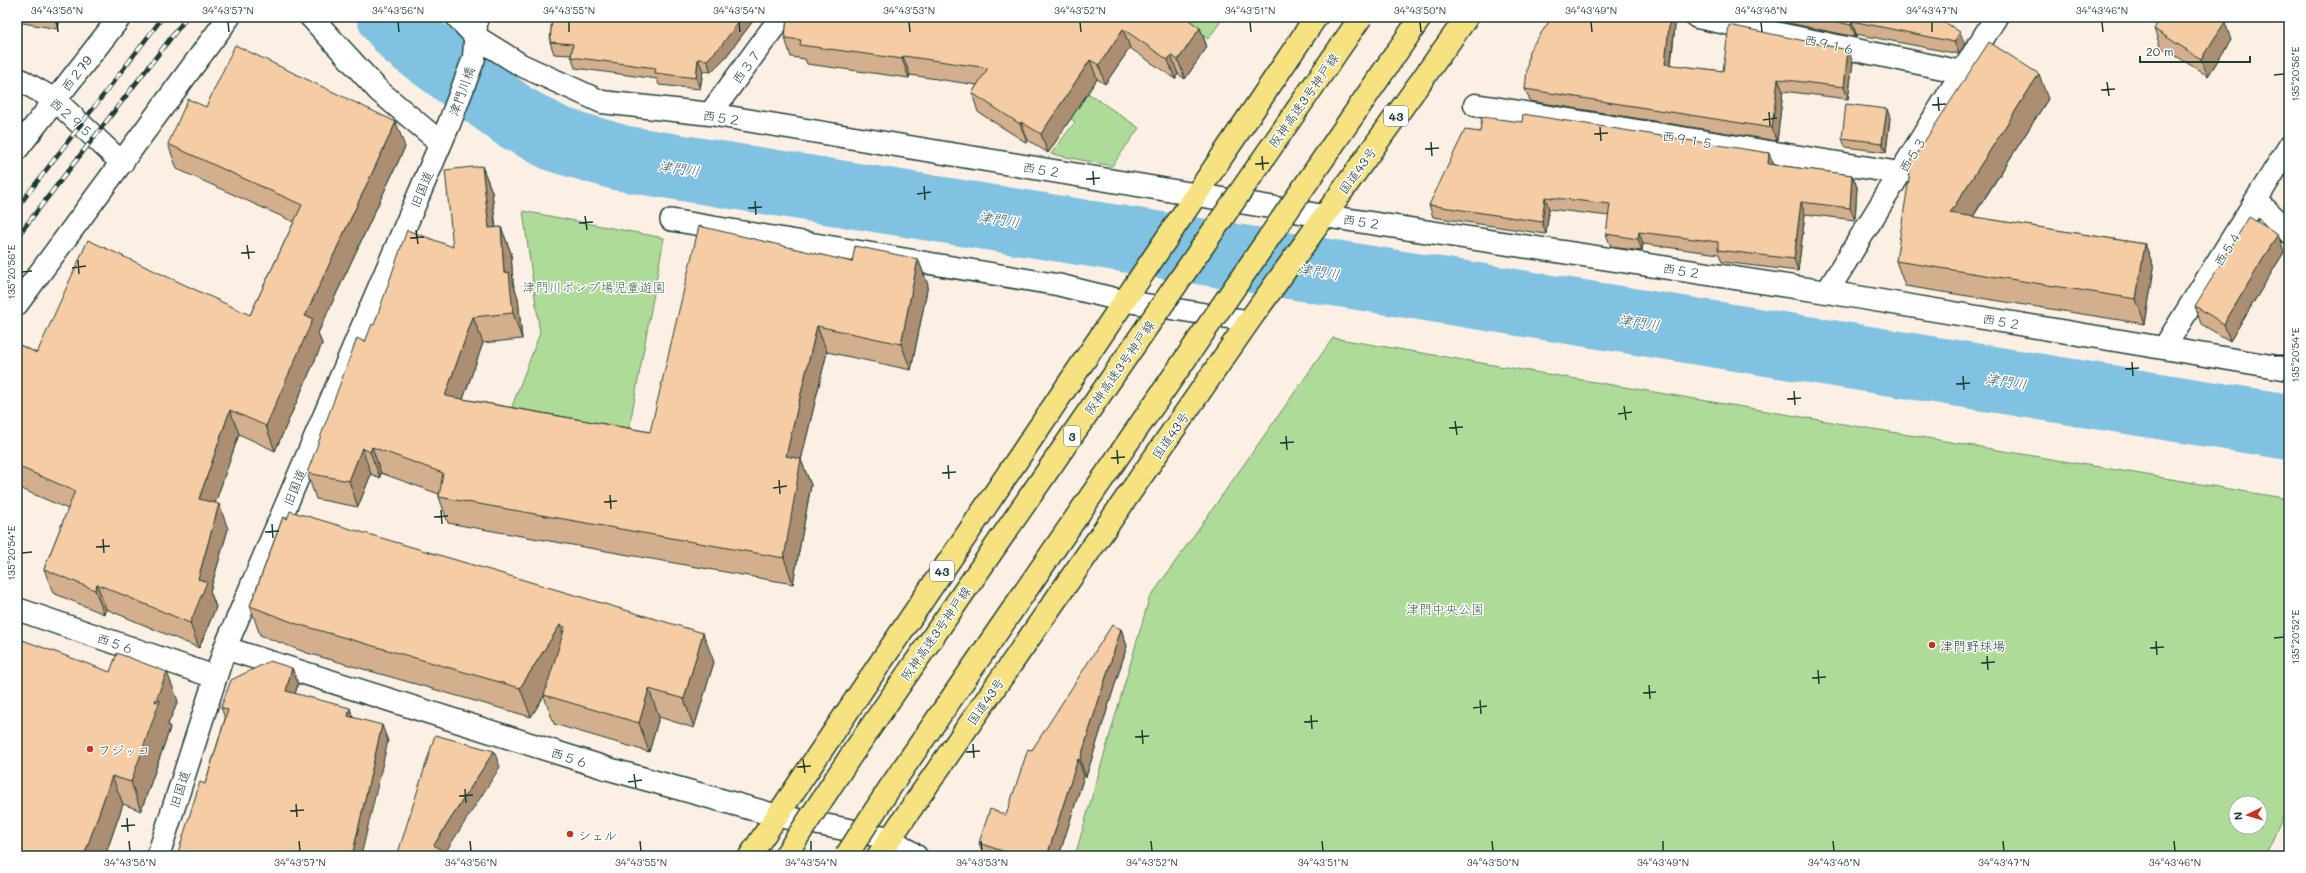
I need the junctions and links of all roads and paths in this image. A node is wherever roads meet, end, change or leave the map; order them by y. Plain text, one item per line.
1 (120, 17) edge
2 (229, 17) edge
3 (311, 17) edge
4 (457, 17) edge
5 (781, 17) edge
6 (1316, 17) edge
7 (1361, 17) edge
8 (1421, 17) edge
9 (1467, 17) edge
10 (1697, 17) edge
11 (1996, 17) edge
12 (475, 37) edge
13 (1962, 72) junction
14 (17, 78) edge
15 (55, 100) junction
16 (1475, 105) dead end
17 (710, 114) junction
18 (445, 134) junction
19 (2289, 147) edge
20 (17, 149) edge
21 (122, 163) junction
22 (1900, 173) junction
23 (2256, 200) junction
24 (1192, 202) junction
25 (671, 220) dead end
26 (1319, 222) junction
27 (2289, 232) edge
28 (1826, 292) junction
29 (1129, 293) junction
30 (17, 304) edge
31 (1249, 321) junction
32 (2164, 348) junction
33 (2289, 369) edge
34 (17, 609) edge
35 (226, 648) junction
36 (215, 677) junction
37 (778, 816) junction
38 (890, 838) junction
39 (158, 856) edge
40 (750, 856) edge
41 (785, 856) edge
42 (846, 856) edge
43 (878, 856) edge
44 (916, 856) edge

1 - 15 street, 西２79
2 - 21 street
3 - 18 street
4 - 12 street, 西５２
5 - 17 street, 西３７
6 - 24 highway, 43
7 - 41 highway, 阪神高速3号神戸線 / 3, bridge
8 - 42 highway, bridge
9 - 26 highway, 国道43号 / 43
10 - 13 street, 西９１６
11 - 13 street, 西５３
12 - 17 street, 西５２
12 - 18 street, 津門川橋
13 - 22 street, 西５３
14 - 15 street, 西２９５
15 - 20 street, 西２79
15 - 21 street, 西２９５
16 - 22 street, 西９１５
17 - 24 street, 西５２
18 - 35 street, 旧国道
19 - 23 street, 西５４
21 - 30 street
22 - 28 street, 西５３
23 - 27 street
23 - 32 street, 西５４
24 - 26 street, 西５２
24 - 29 highway, 43
25 - 29 lane
26 - 28 street, 西５２
26 - 31 highway, 国道43号 / 43
28 - 32 street, 西５２
29 - 31 lane
29 - 37 highway, 43
31 - 38 highway, 国道43号 / 43
32 - 33 street, 西５２
34 - 36 street, 西５６
35 - 36 street, 旧国道
35 - 37 street, 西５６
36 - 39 street, 旧国道
37 - 38 street, 西５６
37 - 40 highway, 43
38 - 43 highway, 国道43号 / 43
38 - 44 street, 西５６

